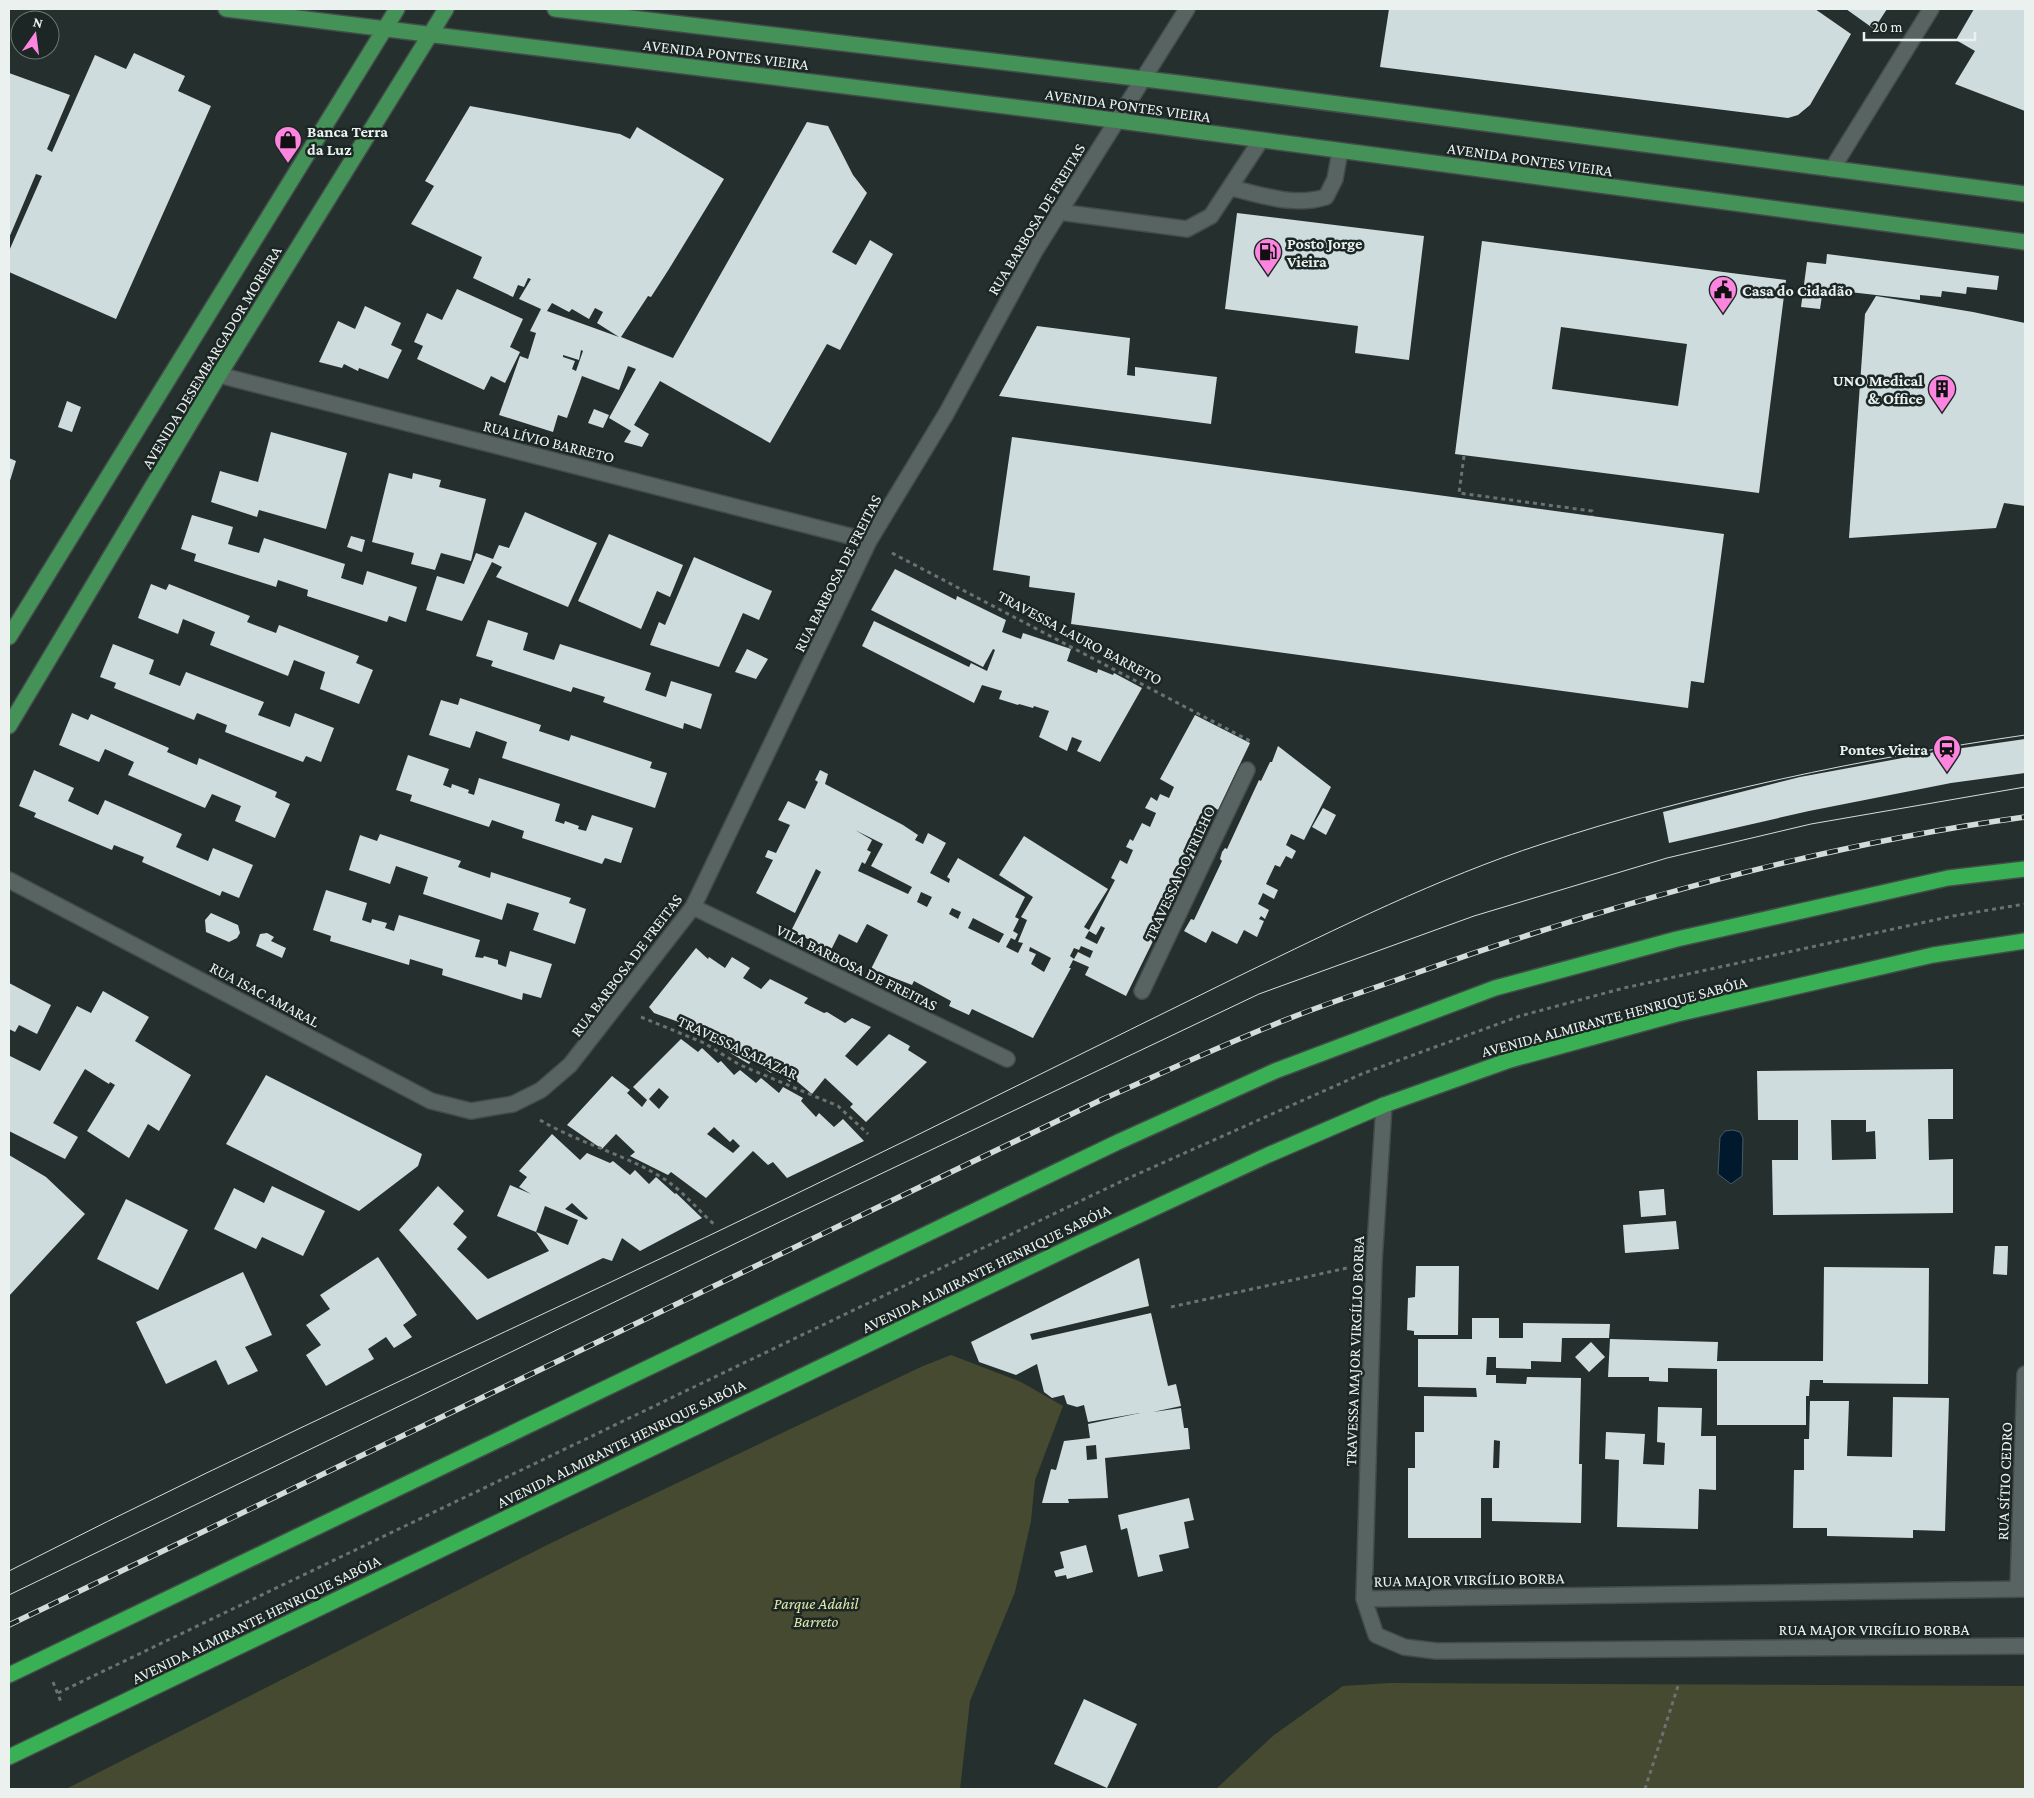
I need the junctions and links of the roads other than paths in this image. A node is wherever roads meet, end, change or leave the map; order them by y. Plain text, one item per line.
1 (226, 9) edge
2 (396, 9) edge
3 (446, 9) edge
4 (556, 9) edge
5 (1187, 9) edge
6 (1932, 9) edge
7 (384, 29) junction
8 (430, 35) junction
9 (1143, 79) junction
10 (1116, 122) junction
11 (1261, 140) junction
12 (1340, 151) junction
13 (1832, 169) junction
14 (1231, 188) junction
15 (2025, 194) edge
16 (1059, 212) junction
17 (2025, 242) edge
18 (219, 375) junction
19 (870, 541) junction
20 (9, 637) edge
21 (9, 726) edge
22 (1247, 770) road end
23 (2025, 869) edge
24 (9, 880) edge
25 (693, 907) junction
26 (2025, 941) edge
27 (1142, 991) dead end
28 (1007, 1059) dead end
29 (513, 1104) joint
30 (1384, 1106) junction
31 (2025, 1374) edge
32 (2022, 1589) edge
33 (1364, 1599) junction
34 (2025, 1646) edge
35 (9, 1675) edge
36 (9, 1757) edge

1 - 7 main road, AVENIDA PONTES VIEIRA
2 - 7 main road, AVENIDA DESEMBARGADOR MOREIRA
3 - 8 main road, AVENIDA DESEMBARGADOR MOREIRA
4 - 9 main road, AVENIDA PONTES VIEIRA
5 - 9 street, RUA BARBOSA DE FREITAS
6 - 13 street
7 - 8 main road, AVENIDA PONTES VIEIRA
7 - 20 main road, AVENIDA DESEMBARGADOR MOREIRA
8 - 10 main road, AVENIDA PONTES VIEIRA
8 - 18 main road, AVENIDA DESEMBARGADOR MOREIRA
9 - 10 street, RUA BARBOSA DE FREITAS
9 - 13 main road, AVENIDA PONTES VIEIRA
10 - 11 main road, AVENIDA PONTES VIEIRA
10 - 16 street, RUA BARBOSA DE FREITAS
11 - 12 main road, AVENIDA PONTES VIEIRA
11 - 14 street
12 - 14 street
12 - 17 main road, AVENIDA PONTES VIEIRA
13 - 15 main road, AVENIDA PONTES VIEIRA
14 - 16 street
16 - 19 street, RUA BARBOSA DE FREITAS
18 - 19 street, RUA LÍVIO BARRETO
18 - 21 main road, AVENIDA DESEMBARGADOR MOREIRA
19 - 25 street, RUA BARBOSA DE FREITAS
22 - 27 street, TRAVESSA DO TRILHO
23 - 35 highway
24 - 29 street, RUA ISAC AMARAL
25 - 28 street, VILA BARBOSA DE FREITAS
25 - 29 street, RUA BARBOSA DE FREITAS
26 - 30 highway, AVENIDA ALMIRANTE HENRIQUE SABÓIA
30 - 33 street, TRAVESSA MAJOR VIRGÍLIO BORBA
30 - 36 highway, AVENIDA ALMIRANTE HENRIQUE SABÓIA
31 - 32 street, RUA SÍTIO CEDRO
32 - 33 street, RUA MAJOR VIRGÍLIO BORBA
33 - 34 street, RUA MAJOR VIRGÍLIO BORBA

